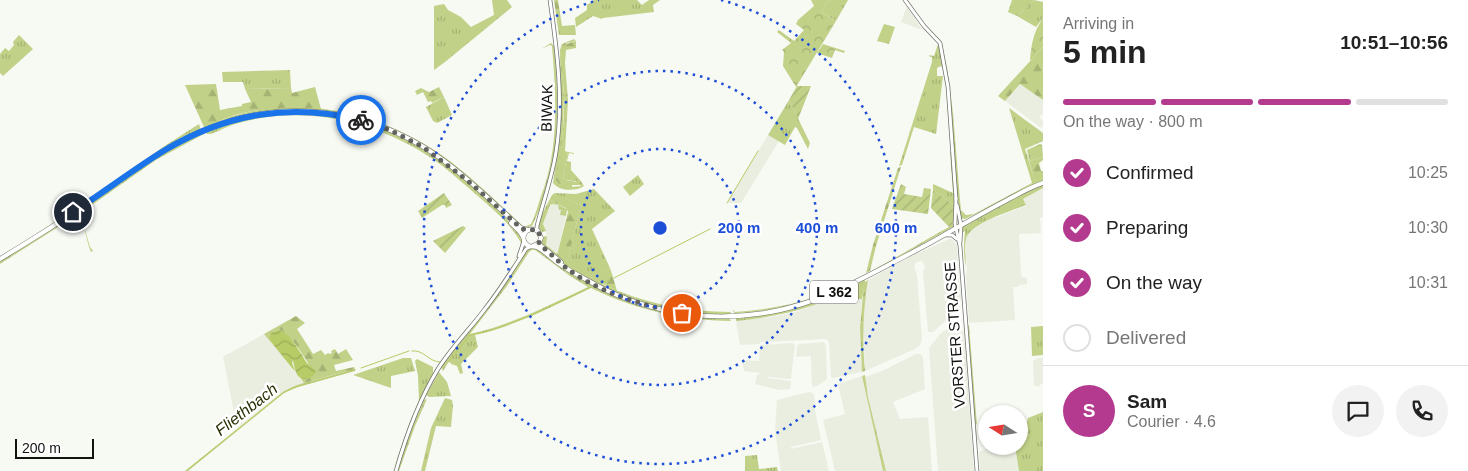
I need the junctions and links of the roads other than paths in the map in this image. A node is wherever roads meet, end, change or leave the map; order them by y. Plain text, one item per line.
1 (550, 0) edge
2 (905, 0) edge
3 (1043, 184) edge
4 (956, 198) junction
5 (489, 200) junction
6 (540, 215) junction
7 (961, 225) junction
8 (956, 228) junction
9 (529, 230) junction
10 (537, 230) junction
11 (944, 235) junction
12 (524, 239) junction
13 (958, 240) junction
14 (539, 243) junction
15 (532, 246) junction
16 (960, 246) junction
17 (0, 259) edge
18 (515, 266) junction
19 (564, 266) junction
20 (396, 471) edge
21 (976, 471) edge

1 - 6 street, BIWAK
2 - 4 street, VORSTER STRASSE
3 - 7 main road, L 362
4 - 7 street, VORSTER STRASSE
4 - 8 street, VORSTER STRASSE
5 - 9 main road
5 - 12 main road
5 - 17 main road
6 - 9 street, BIWAK
6 - 10 street, BIWAK
7 - 8 main road, L 362
7 - 16 street, VORSTER STRASSE
8 - 11 main road, L 362
8 - 13 street, VORSTER STRASSE
9 - 10 main road
9 - 12 main road
10 - 14 main road
11 - 13 street
11 - 19 main road, L 362
12 - 15 main road
12 - 18 street
13 - 16 street, VORSTER STRASSE
14 - 15 main road
14 - 19 main road, L 362
15 - 18 street
15 - 19 main road, L 362
16 - 21 street, VORSTER STRASSE
18 - 20 street

